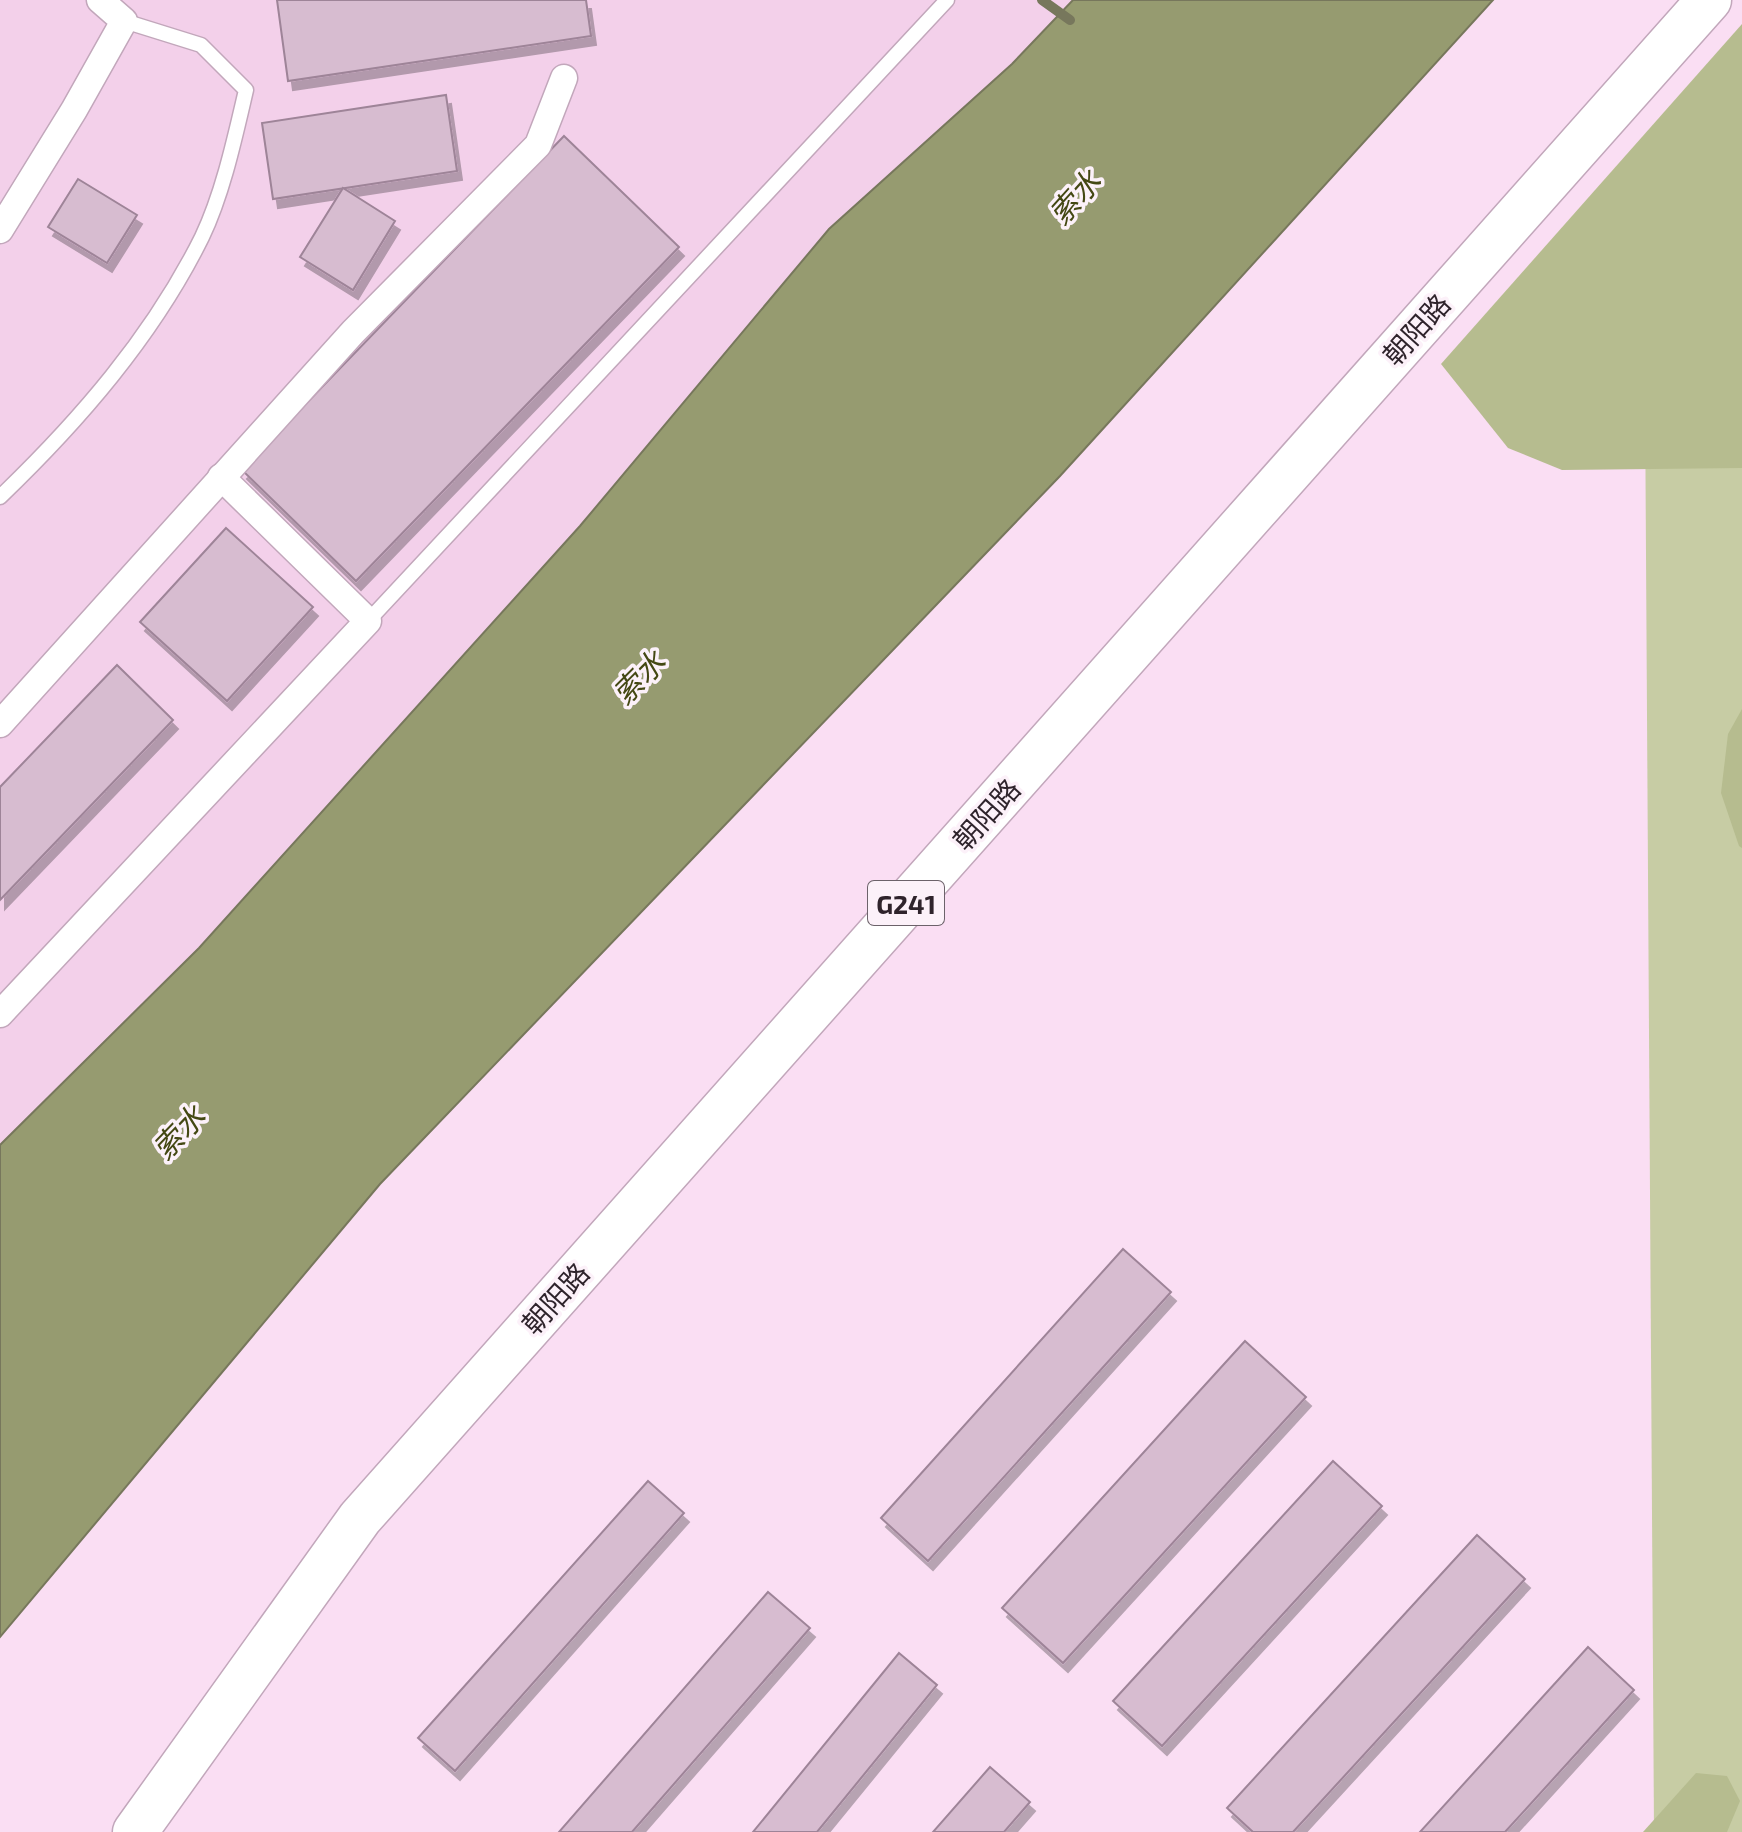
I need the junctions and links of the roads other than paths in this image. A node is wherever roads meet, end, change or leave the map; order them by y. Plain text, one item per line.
1 (100, 0) edge
2 (947, 0) edge
3 (1709, 0) edge
4 (124, 21) junction
5 (564, 78) dead end
6 (0, 230) edge
7 (221, 477) junction
8 (0, 497) edge
9 (368, 621) junction
10 (0, 724) edge
11 (0, 1014) edge
12 (135, 1832) edge

1 - 4 street
2 - 9 lane
3 - 12 highway, 朝阳路 / G241
4 - 6 street
4 - 8 lane
5 - 7 street
7 - 9 street
7 - 10 street
9 - 11 street

